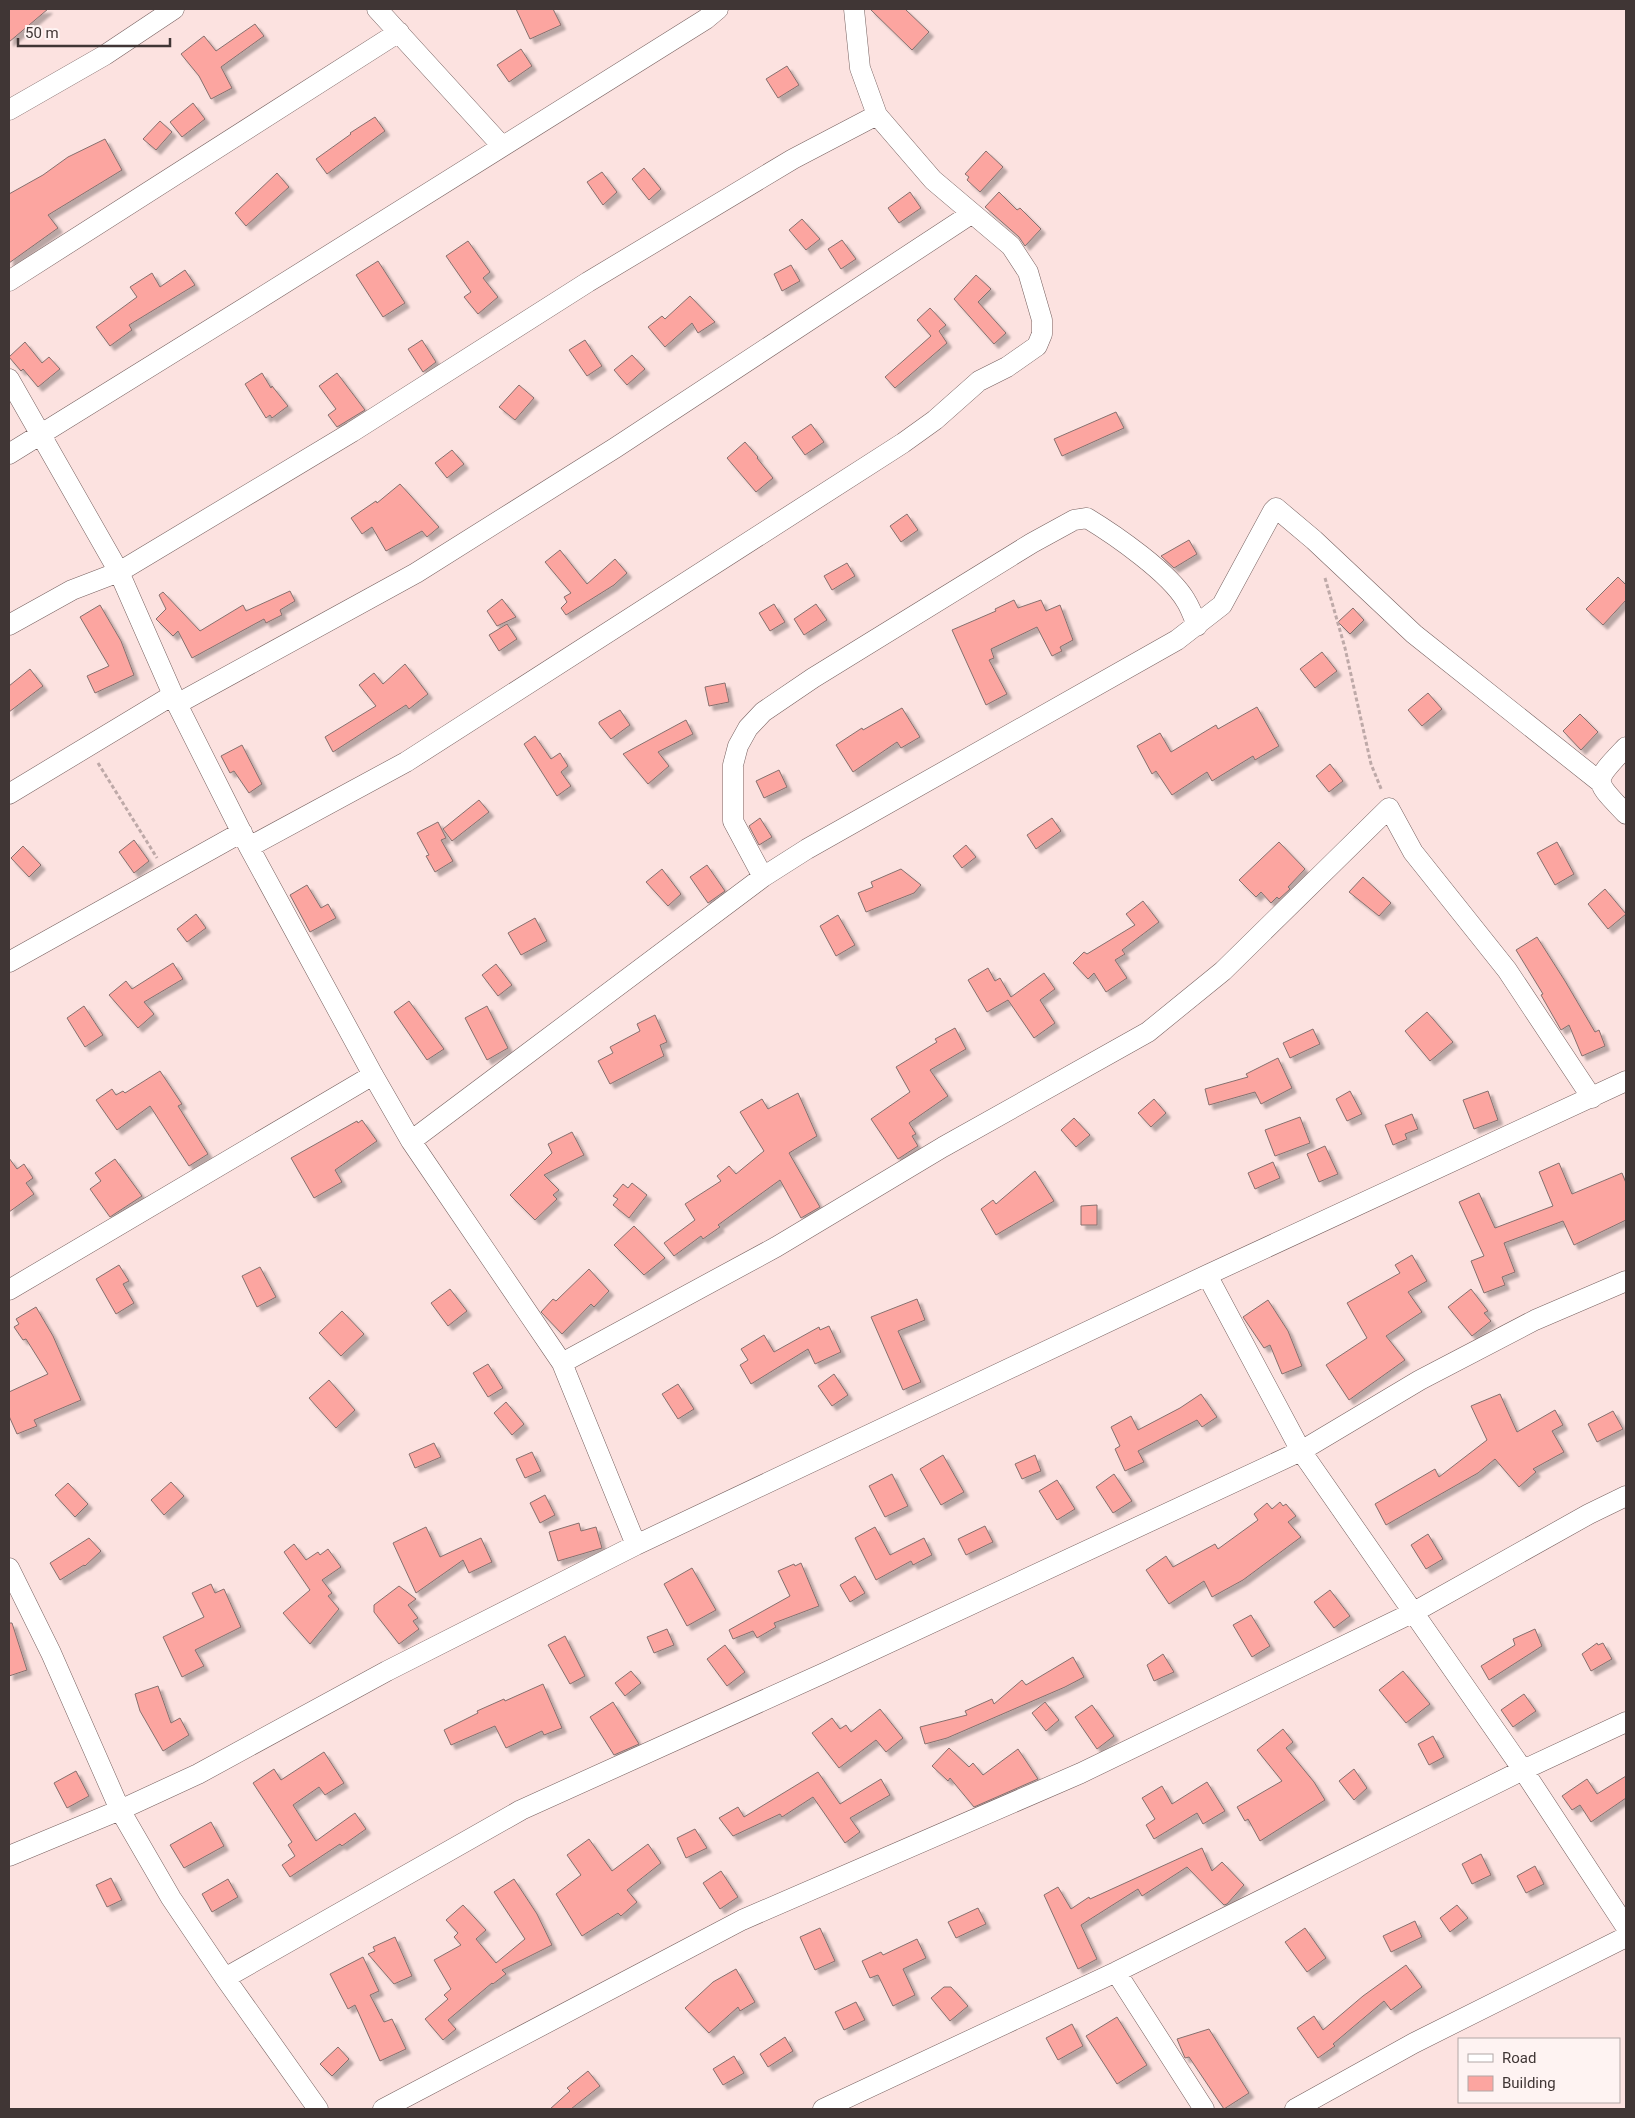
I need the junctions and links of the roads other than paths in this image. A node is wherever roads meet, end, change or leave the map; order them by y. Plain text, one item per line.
1 (174, 9) edge
2 (376, 9) edge
3 (718, 9) edge
4 (854, 9) edge
5 (398, 32) junction
6 (9, 110) edge
7 (876, 115) junction
8 (502, 146) junction
9 (971, 214) junction
10 (9, 281) edge
11 (9, 379) edge
12 (40, 434) junction
13 (9, 454) edge
14 (119, 572) junction
15 (9, 625) edge
16 (1197, 626) junction
17 (175, 699) junction
18 (1626, 747) edge
19 (1600, 782) junction
20 (9, 794) edge
21 (1626, 814) edge
22 (245, 839) junction
23 (763, 877) junction
24 (9, 962) edge
25 (373, 1075) junction
26 (1626, 1081) edge
27 (1592, 1098) junction
28 (411, 1141) junction
29 (1207, 1275) junction
30 (1626, 1281) edge
31 (9, 1290) edge
32 (562, 1363) junction
33 (1301, 1451) junction
34 (1626, 1496) edge
35 (636, 1545) junction
36 (9, 1568) edge
37 (1414, 1612) junction
38 (1626, 1722) edge
39 (1523, 1770) junction
40 (120, 1810) junction
41 (9, 1856) edge
42 (1626, 1927) edge
43 (1626, 1937) edge
44 (1116, 1972) junction
45 (225, 1978) junction
46 (318, 2109) edge
47 (383, 2109) edge
48 (823, 2109) edge
49 (1204, 2109) edge
50 (1295, 2109) edge

1 - 6 street
2 - 5 street
3 - 8 street
4 - 7 street
5 - 8 street
5 - 10 street
7 - 9 street
7 - 14 street
8 - 12 street
9 - 17 street
9 - 22 street
11 - 12 street
12 - 13 street
12 - 14 street
14 - 15 street
14 - 17 street
16 - 19 street
16 - 23 street
16 - 23 street
17 - 20 street
17 - 22 street
18 - 19 street
19 - 21 street
22 - 24 street
22 - 25 street
23 - 28 street
25 - 28 street
25 - 31 street
26 - 27 street
27 - 29 street
27 - 32 street
28 - 32 street
29 - 33 street
29 - 35 street
30 - 33 street
32 - 35 street
33 - 37 street
33 - 45 street
34 - 37 street
35 - 40 street
36 - 40 street
37 - 39 street
37 - 47 street
38 - 39 street
39 - 42 street
39 - 44 street
40 - 41 street
40 - 45 street
43 - 50 street
44 - 48 street
44 - 49 street
45 - 46 street

